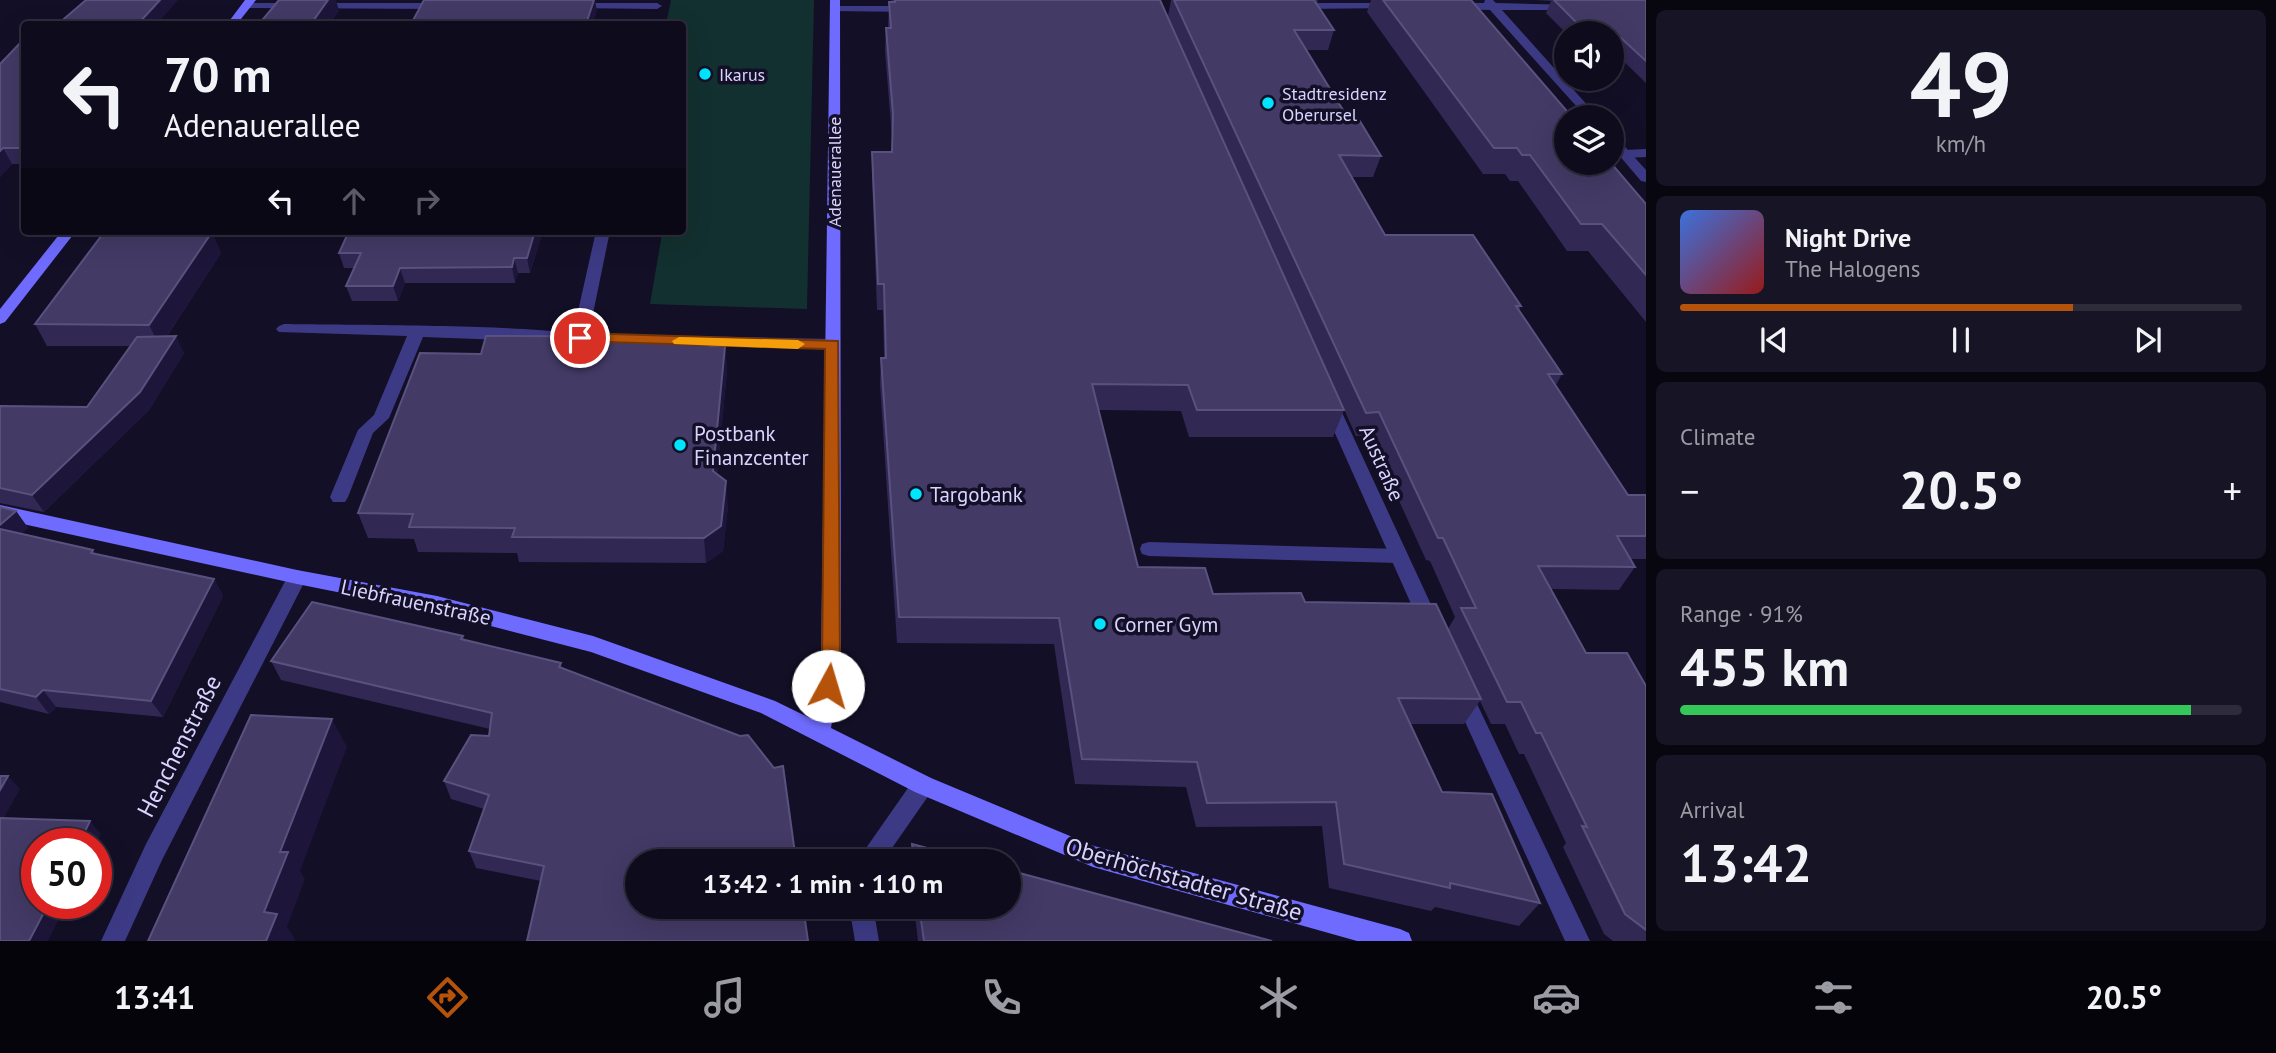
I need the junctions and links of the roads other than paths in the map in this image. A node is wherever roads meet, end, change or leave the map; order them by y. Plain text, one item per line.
1 (249, 3) edge
2 (1491, 4) edge
3 (835, 5) edge
4 (449, 6) edge
5 (560, 6) edge
6 (1279, 6) edge
7 (1401, 6) edge
8 (1442, 6) edge
9 (656, 7) edge
10 (1577, 7) edge
11 (927, 8) edge
12 (234, 21) edge
13 (1581, 105) edge
14 (1646, 153) edge
15 (1624, 154) joint
16 (1646, 178) edge
17 (66, 235) edge
18 (602, 235) edge
19 (0, 319) edge
20 (284, 330) dead end
21 (418, 332) junction
22 (580, 338) junction
23 (622, 339) edge
24 (676, 341) edge
25 (833, 344) junction
26 (1322, 385) edge
27 (339, 497) dead end
28 (0, 512) edge
29 (1149, 549) dead end
30 (1399, 556) junction
31 (297, 577) junction
32 (1440, 646) edge
33 (1452, 670) edge
34 (820, 732) junction
35 (923, 785) junction
36 (878, 849) edge
37 (863, 919) edge
38 (113, 941) edge
39 (867, 941) edge
40 (1400, 941) edge
41 (1578, 941) edge

1 - 4 street
1 - 12 main road
2 - 8 street
2 - 10 street
2 - 13 street
3 - 11 street
3 - 25 main road, Adenauerallee
5 - 9 street
6 - 7 street
14 - 15 street
15 - 16 street
17 - 19 main road
18 - 22 street
20 - 21 street
21 - 22 street
21 - 27 street
22 - 23 street
24 - 25 street
25 - 34 main road, Adenauerallee
26 - 30 street, Austraße
28 - 31 main road, Liebfrauenstraße
29 - 30 street
30 - 32 street, Austraße
31 - 34 main road, Liebfrauenstraße
31 - 38 street, Henchenstraße
33 - 41 street
34 - 35 main road, Oberhöchstadter Straße
35 - 36 street
35 - 40 main road, Oberhöchstadter Straße
37 - 39 street

